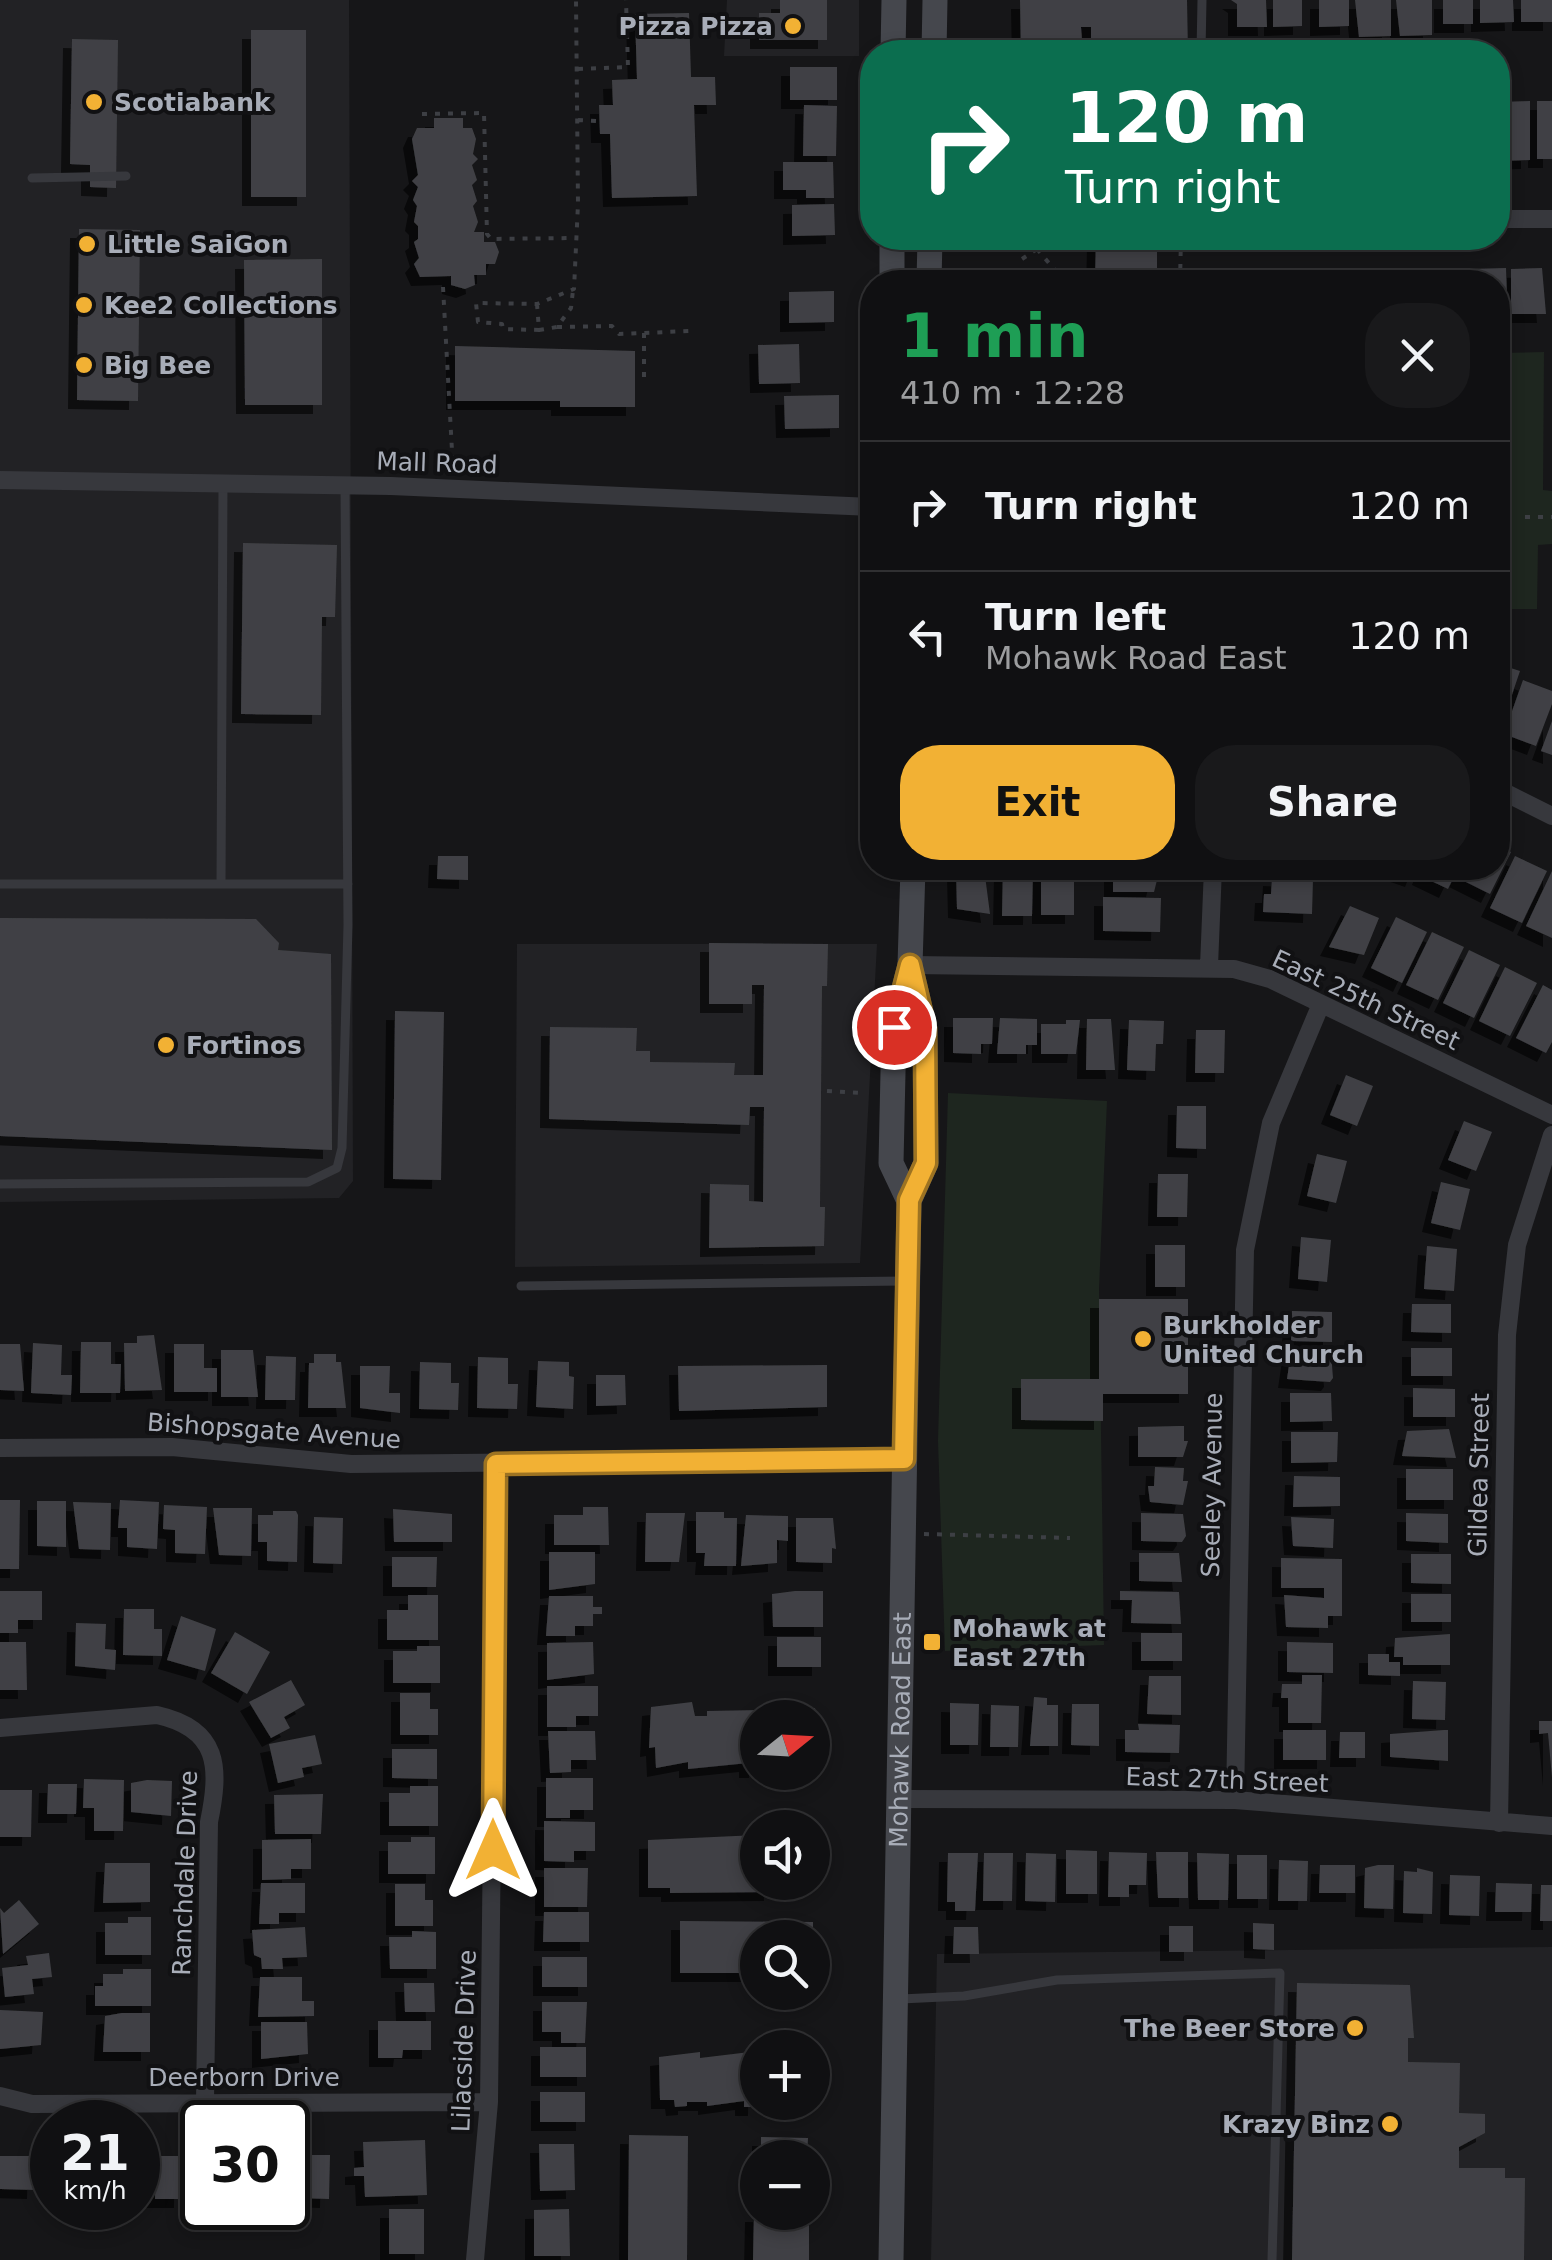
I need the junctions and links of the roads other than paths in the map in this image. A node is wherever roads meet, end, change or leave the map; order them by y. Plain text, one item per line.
1 (894, 0) edge
2 (935, 0) edge
3 (1202, 0) edge
4 (894, 40) edge
5 (934, 40) edge
6 (1202, 40) edge
7 (126, 176) dead end
8 (32, 178) dead end
9 (1510, 219) edge
10 (1552, 219) edge
11 (0, 480) edge
12 (223, 483) junction
13 (345, 485) junction
14 (860, 506) edge
15 (1510, 796) edge
16 (1552, 816) edge
17 (912, 880) edge
18 (1213, 880) edge
19 (0, 884) edge
20 (220, 884) junction
21 (348, 884) junction
22 (910, 965) junction
23 (1209, 966) junction
24 (1321, 1004) junction
25 (1552, 1115) edge
26 (1552, 1135) edge
27 (0, 1184) edge
28 (907, 1282) junction
29 (522, 1286) dead end
30 (0, 1448) edge
31 (904, 1459) junction
32 (496, 1464) junction
33 (0, 1728) edge
34 (899, 1799) junction
35 (1235, 1800) junction
36 (1498, 1823) junction
37 (1552, 1826) edge
38 (896, 1999) junction
39 (0, 2096) edge
40 (205, 2100) edge
41 (180, 2102) edge
42 (310, 2102) edge
43 (489, 2102) junction
44 (475, 2260) edge
45 (890, 2260) edge
46 (1272, 2260) edge

1 - 4 main road
2 - 5 main road
3 - 6 lane
7 - 8 lane
9 - 10 street
11 - 12 street, Mall Road
12 - 13 street, Mall Road
12 - 20 lane
13 - 14 street, Mall Road
13 - 21 lane
15 - 16 street
17 - 22 main road, Mohawk Road East
18 - 23 street
19 - 20 lane
20 - 21 lane
21 - 27 lane
22 - 23 street, East 25th Street
22 - 28 main road, Mohawk Road East
23 - 24 street, East 25th Street
24 - 25 street, East 25th Street
24 - 35 street, Seeley Avenue
26 - 36 street, Gildea Street
28 - 29 lane
28 - 31 main road, Mohawk Road East
30 - 32 street, Bishopsgate Avenue
31 - 32 street, Bishopsgate Avenue
31 - 34 main road, Mohawk Road East
32 - 43 street, Lilacside Drive
33 - 40 street, Ranchdale Drive
34 - 35 street, East 27th Street
34 - 38 main road, Mohawk Road East
35 - 36 street, East 27th Street
36 - 37 street, East 27th Street
38 - 45 main road, Mohawk Road East
38 - 46 lane
39 - 41 street, Deerborn Drive
42 - 43 street, Deerborn Drive
43 - 44 street, Lilacside Drive

